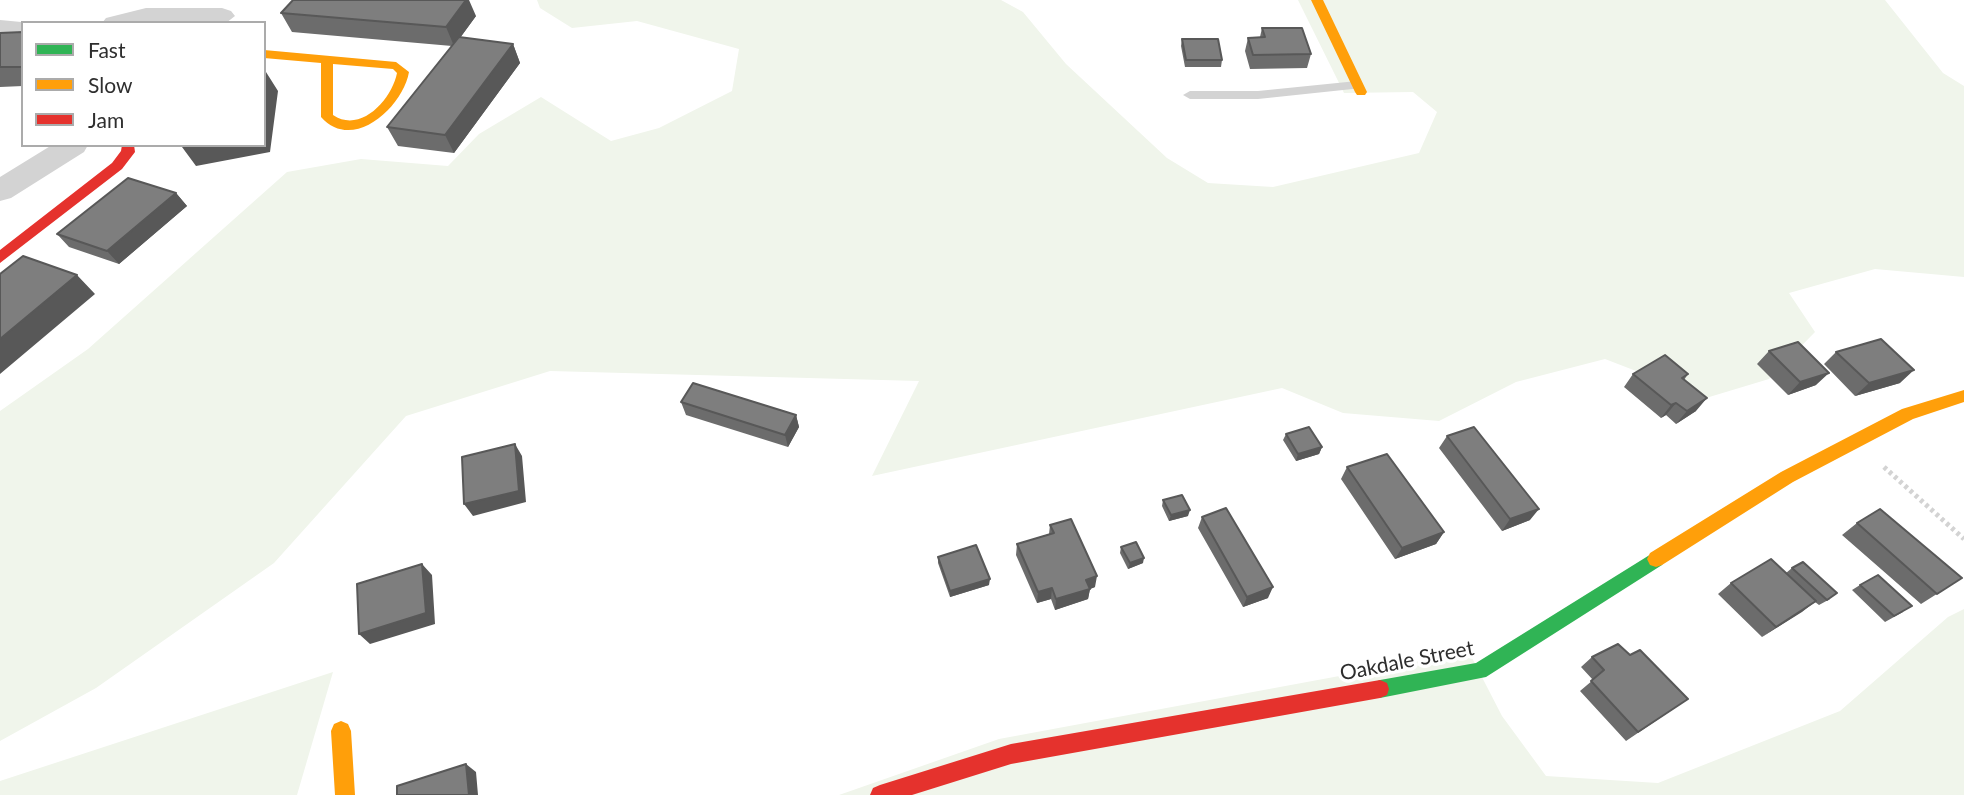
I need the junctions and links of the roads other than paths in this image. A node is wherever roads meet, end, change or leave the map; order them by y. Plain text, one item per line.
1 (1317, 0) edge
2 (146, 8) edge
3 (223, 13) edge
4 (119, 21) edge
5 (0, 28) edge
6 (21, 28) edge
7 (266, 54) edge
8 (327, 60) junction
9 (1359, 89) joint
10 (1190, 95) dead end
11 (71, 147) edge
12 (128, 147) edge
13 (0, 191) edge
14 (0, 258) edge
15 (1964, 396) edge
16 (341, 732) dead end
17 (345, 795) edge
18 (880, 795) edge

1 - 9 street
2 - 3 street
2 - 4 street
5 - 6 street
7 - 8 street
8 - 8 street
9 - 10 lane
11 - 13 street
12 - 14 street
15 - 18 street, Oakdale Street
16 - 17 street

